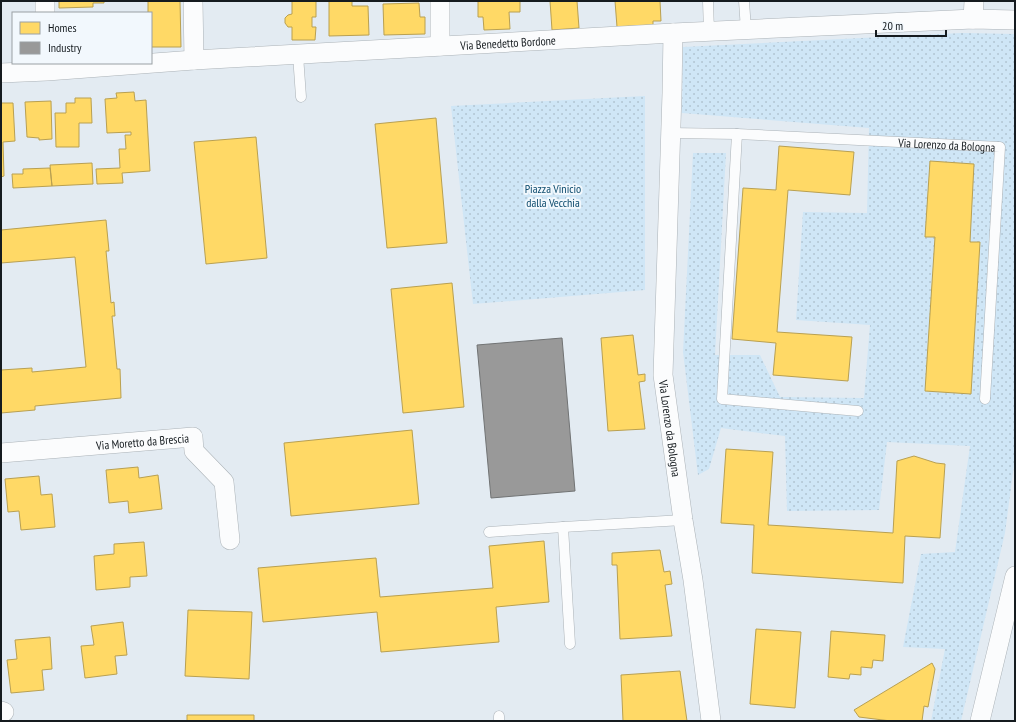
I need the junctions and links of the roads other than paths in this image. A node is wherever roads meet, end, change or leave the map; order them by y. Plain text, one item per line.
1 (45, 1) edge
2 (193, 1) edge
3 (440, 1) edge
4 (708, 1) edge
5 (744, 1) edge
6 (973, 10) edge
7 (45, 12) edge
8 (1015, 20) edge
9 (746, 30) junction
10 (710, 32) junction
11 (673, 33) junction
12 (440, 46) junction
13 (298, 54) junction
14 (194, 60) junction
15 (152, 62) edge
16 (109, 64) edge
17 (46, 67) edge
18 (1, 73) edge
19 (301, 97) dead end
20 (670, 133) junction
21 (737, 134) junction
22 (985, 399) dead end
23 (858, 410) dead end
24 (1, 453) edge
25 (683, 520) junction
26 (563, 527) junction
27 (489, 532) dead end
28 (230, 540) dead end
29 (1015, 576) edge
30 (570, 644) dead end
31 (711, 721) edge
32 (980, 721) edge

1 - 7 street
2 - 14 street
3 - 12 street
4 - 10 lane
5 - 9 lane
6 - 8 street, Via Benedetto Bordone
6 - 9 street, Via Benedetto Bordone
9 - 10 street, Via Benedetto Bordone
10 - 11 street, Via Benedetto Bordone
11 - 12 street, Via Benedetto Bordone
11 - 20 street, Via Lorenzo da Bologna
12 - 13 street, Via Benedetto Bordone
13 - 14 street, Via Benedetto Bordone
13 - 19 lane
14 - 15 street, Via Benedetto Bordone
16 - 17 street, Via Benedetto Bordone
17 - 18 street, Via Benedetto Bordone
20 - 21 lane, Via Lorenzo da Bologna
20 - 25 street, Via Lorenzo da Bologna
21 - 22 lane, Via Lorenzo da Bologna
21 - 23 lane
24 - 28 street, Via Moretto da Brescia
25 - 26 lane
25 - 31 street, Via Lorenzo da Bologna
26 - 27 lane
26 - 30 lane
29 - 32 street

